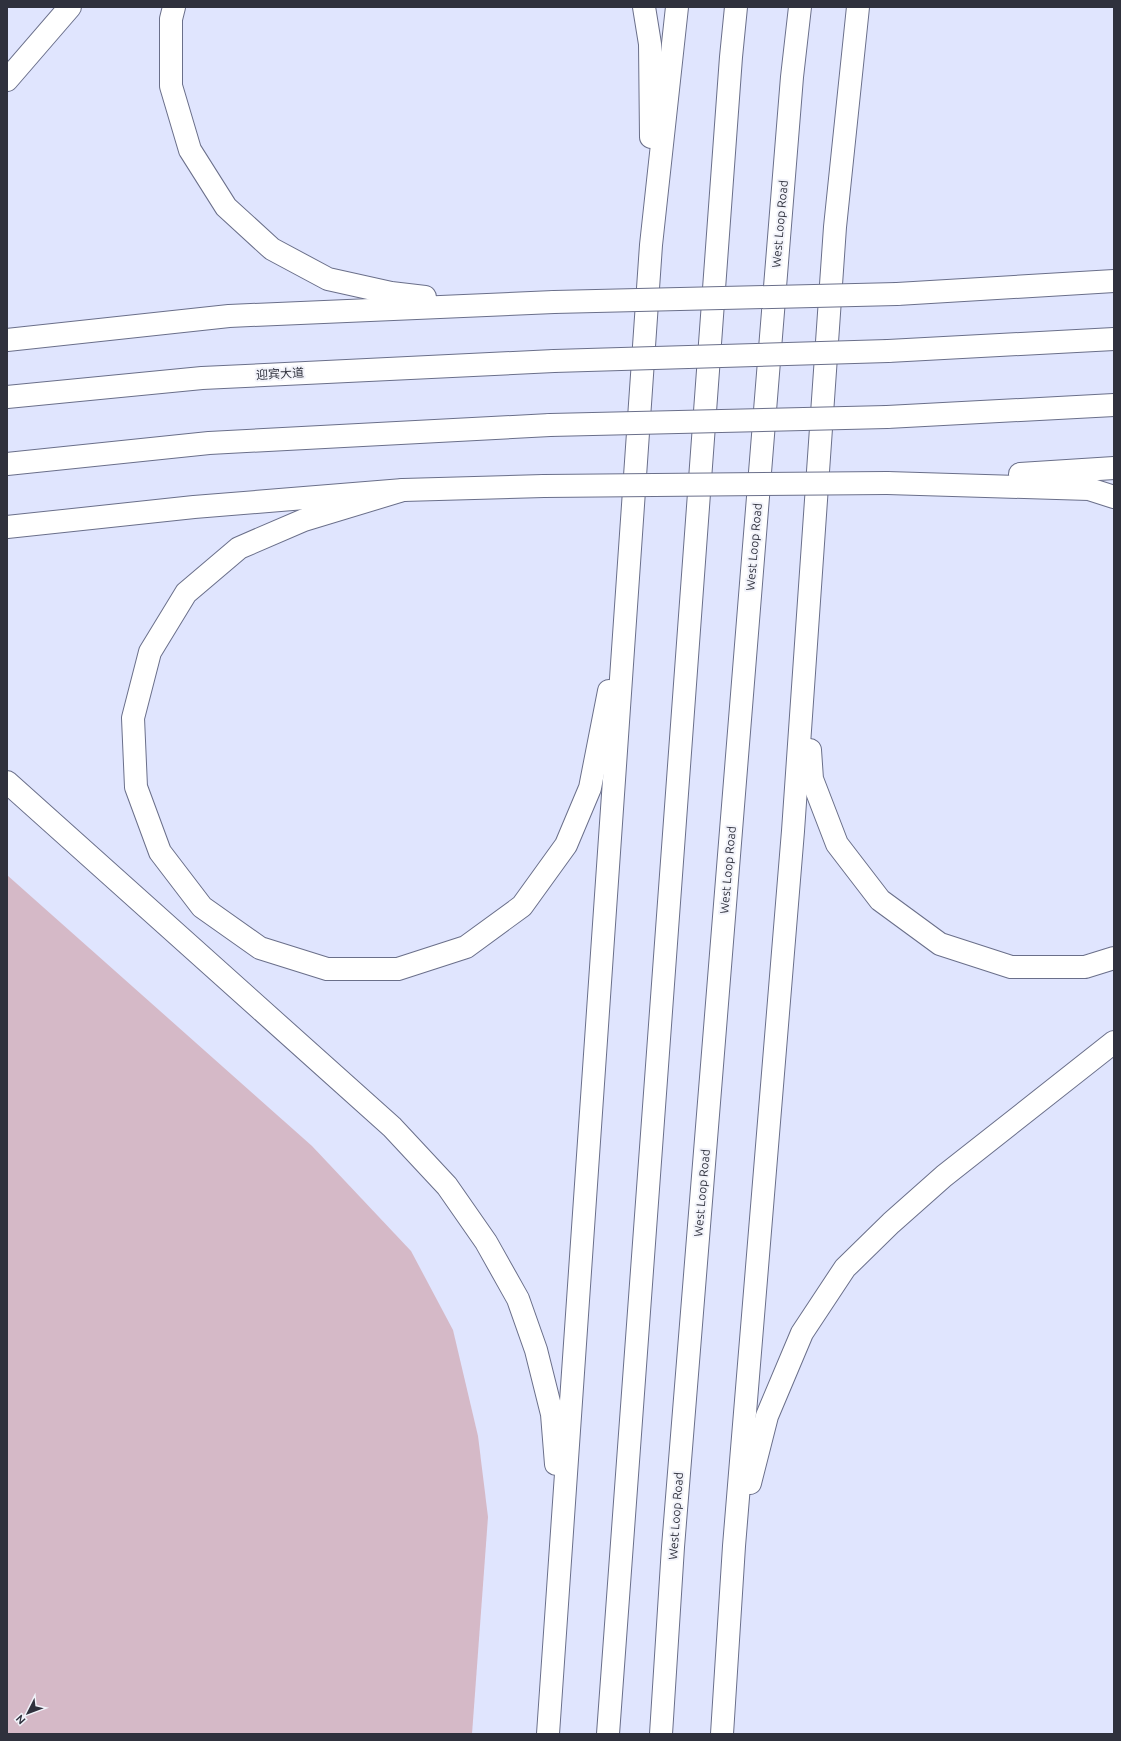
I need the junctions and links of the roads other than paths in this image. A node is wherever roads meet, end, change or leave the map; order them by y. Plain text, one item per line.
1 (70, 7) edge
2 (174, 7) edge
3 (644, 7) edge
4 (677, 7) edge
5 (736, 7) edge
6 (800, 7) edge
7 (858, 7) edge
8 (864, 7) edge
9 (855, 36) junction
10 (7, 80) edge
11 (651, 245) junction
12 (1114, 269) edge
13 (1114, 282) edge
14 (1028, 286) junction
15 (482, 305) junction
16 (1114, 339) edge
17 (7, 340) edge
18 (7, 397) edge
19 (1114, 405) edge
20 (7, 464) edge
21 (1114, 468) edge
22 (887, 483) junction
23 (403, 490) junction
24 (1114, 498) edge
25 (7, 527) edge
26 (627, 599) junction
27 (807, 634) junction
28 (7, 782) edge
29 (1114, 958) edge
30 (1114, 1042) edge
31 (561, 1545) junction
32 (734, 1546) junction
33 (548, 1734) edge
34 (608, 1734) edge
35 (662, 1734) edge
36 (722, 1734) edge

1 - 10 main road
2 - 15 main road
3 - 11 main road
4 - 11 main road
5 - 34 main road
6 - 35 main road, West Loop Road
7 - 9 main road
8 - 9 main road
9 - 27 main road
11 - 26 main road
12 - 14 main road
13 - 14 main road
14 - 15 main road, bridge
15 - 17 main road
16 - 18 main road, 迎宾大道, bridge
19 - 20 main road, bridge
21 - 22 main road
22 - 23 main road, bridge
22 - 24 main road
23 - 25 main road
23 - 26 main road
26 - 31 main road
27 - 29 main road
27 - 32 main road
28 - 31 main road
30 - 32 main road
31 - 33 main road
32 - 36 main road

